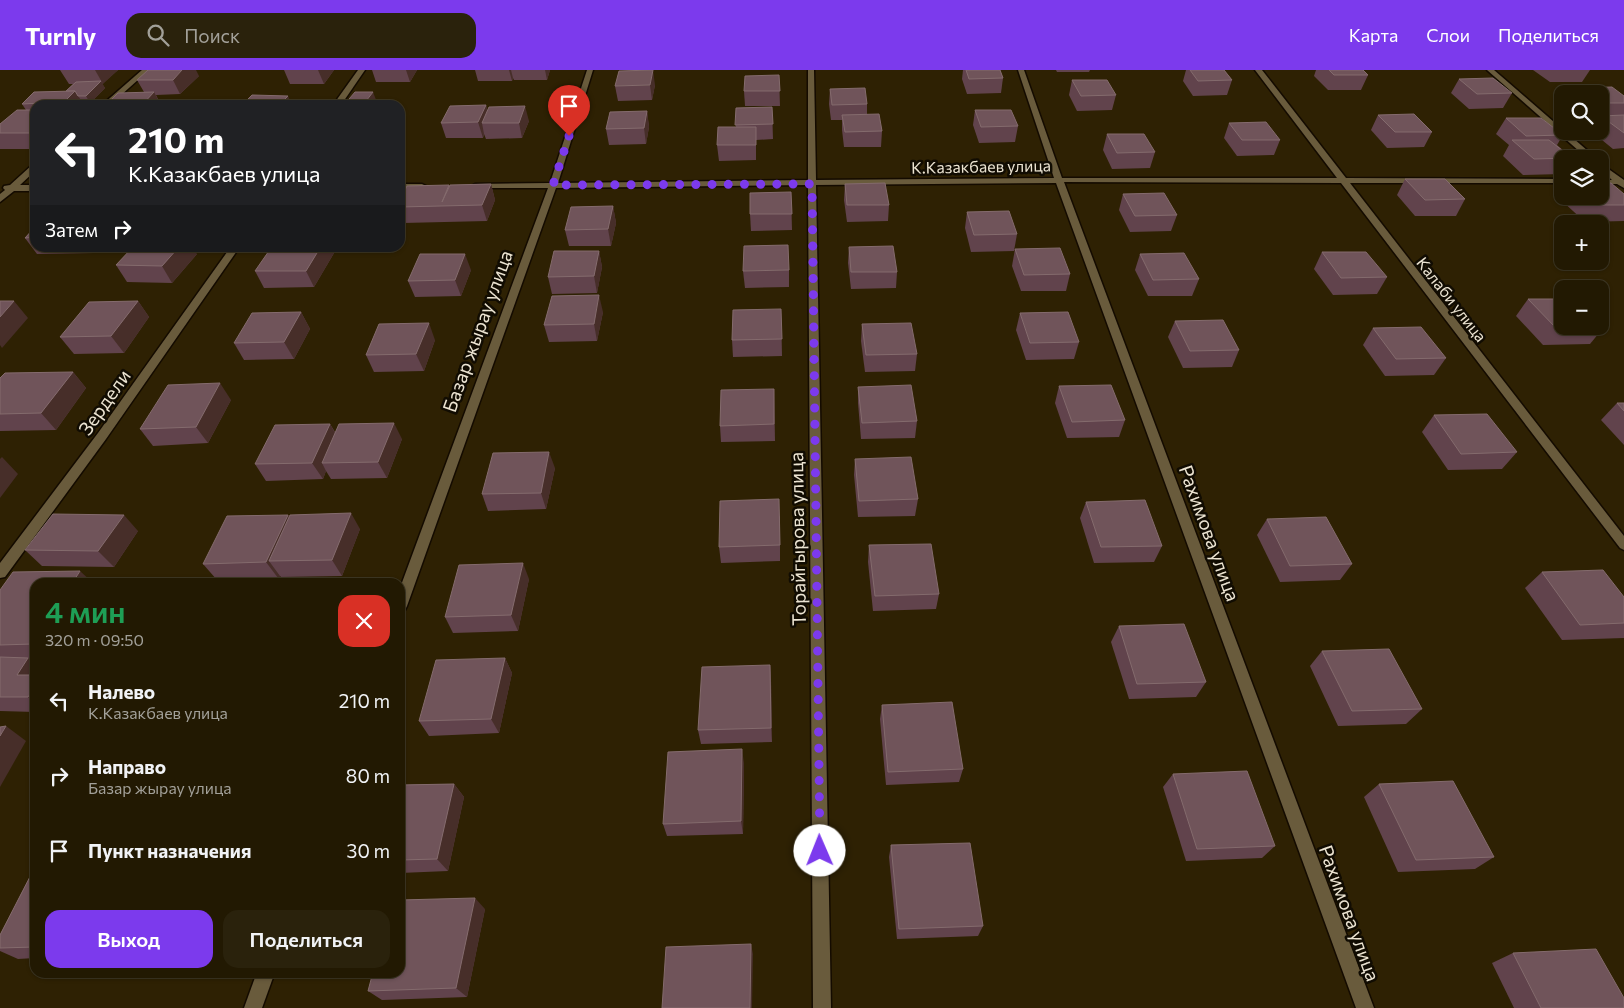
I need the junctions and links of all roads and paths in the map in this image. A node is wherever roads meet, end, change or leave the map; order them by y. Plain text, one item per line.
1 (146, 70) edge
2 (362, 70) edge
3 (590, 70) edge
4 (811, 70) edge
5 (1021, 70) edge
6 (1258, 70) edge
7 (1490, 70) edge
8 (112, 100) edge
9 (340, 100) edge
10 (1583, 150) edge
11 (30, 172) edge
12 (1609, 172) edge
13 (1059, 180) junction
14 (1342, 181) junction
15 (1554, 182) edge
16 (1609, 182) edge
17 (1622, 183) edge
18 (812, 184) junction
19 (553, 185) junction
20 (405, 186) edge
21 (429, 186) edge
22 (467, 186) edge
23 (0, 188) edge
24 (11, 188) junction
25 (30, 188) edge
26 (0, 199) edge
27 (231, 252) edge
28 (1624, 545) edge
29 (0, 573) edge
30 (405, 592) edge
31 (264, 978) edge
32 (254, 1008) edge
33 (822, 1008) edge
34 (1365, 1008) edge

1 - 8 street
2 - 9 street
3 - 19 street, Базар жырау улица
4 - 18 street, Торайгырова улица
5 - 13 street, Рахимова улица
6 - 14 street, Калаби улица
7 - 10 street
11 - 24 street
12 - 17 street
13 - 14 street, К.Казакбаев улица
13 - 18 street, К.Казакбаев улица
13 - 34 street, Рахимова улица
14 - 15 street, К.Казакбаев улица
14 - 28 street, Калаби улица
16 - 17 street
18 - 19 street, К.Казакбаев улица
18 - 33 street, Торайгырова улица
19 - 22 street, К.Казакбаев улица
19 - 30 street, Базар жырау улица
20 - 21 street
23 - 24 street
24 - 25 street
24 - 26 street
27 - 29 street, Зердели
31 - 32 street

